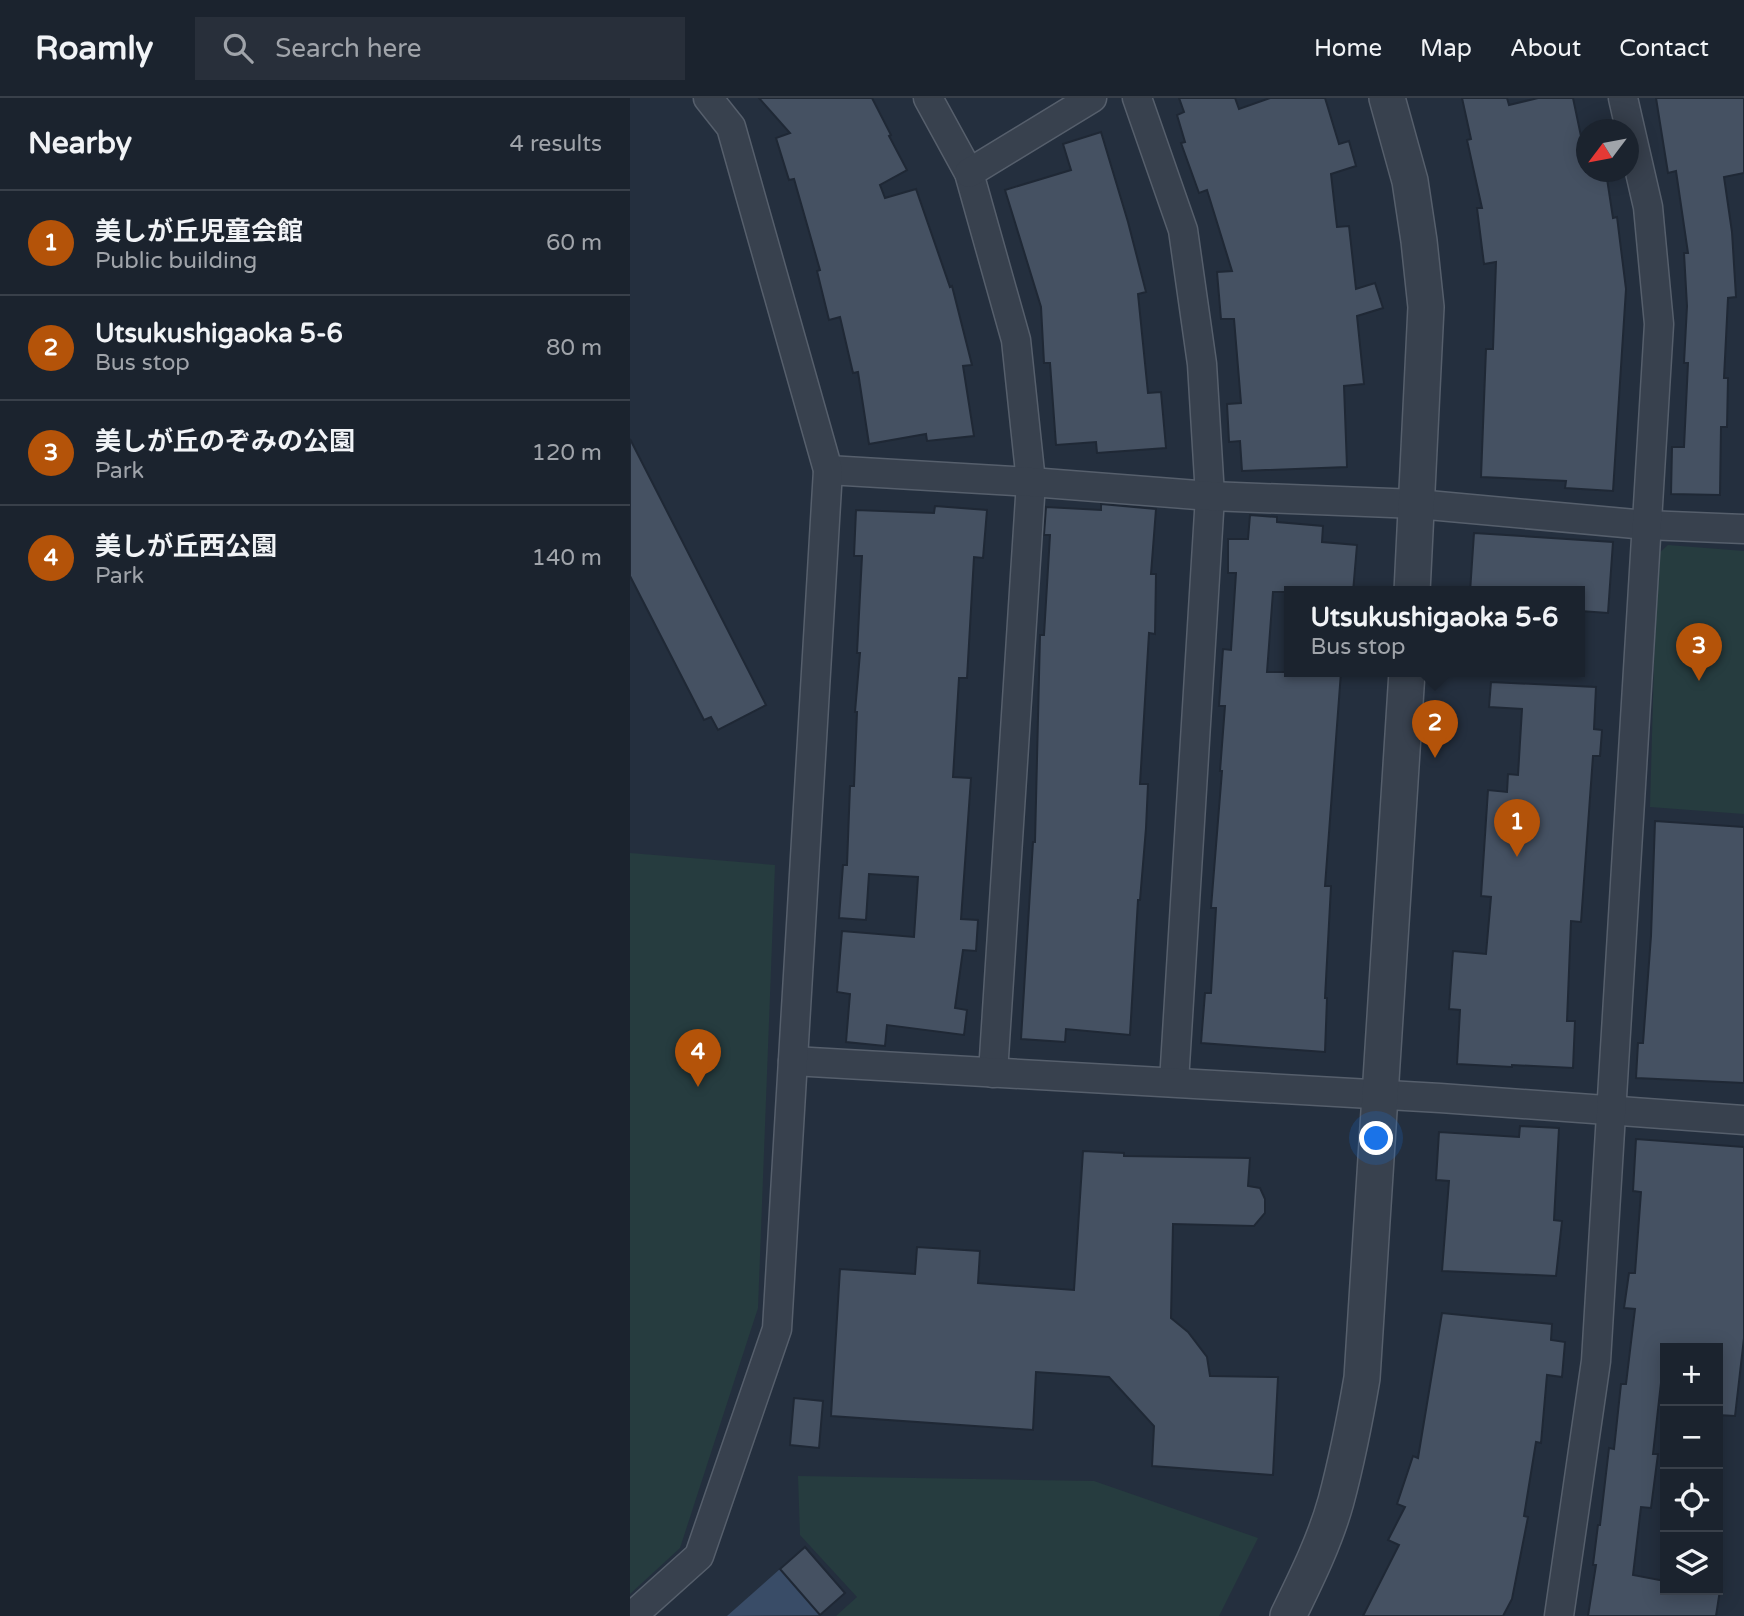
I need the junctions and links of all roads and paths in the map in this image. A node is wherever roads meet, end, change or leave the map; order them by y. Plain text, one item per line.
1 (708, 98) edge
2 (928, 98) edge
3 (1092, 98) edge
4 (1137, 98) edge
5 (1387, 98) edge
6 (1623, 98) edge
7 (969, 173) junction
8 (828, 470) junction
9 (1031, 482) junction
10 (1210, 496) junction
11 (1417, 503) junction
12 (1646, 525) junction
13 (1744, 529) edge
14 (1412, 586) edge
15 (1407, 677) edge
16 (793, 1061) junction
17 (993, 1073) junction
18 (1174, 1082) junction
19 (1382, 1096) junction
20 (1613, 1112) junction
21 (1744, 1120) edge
22 (632, 1616) edge
23 (1287, 1616) edge
24 (1559, 1616) edge

1 - 8 street
2 - 7 street
3 - 7 street
4 - 10 street
5 - 11 street
6 - 12 street
7 - 9 street
8 - 9 street
8 - 16 street
9 - 10 street
9 - 17 street
10 - 11 street
10 - 18 street
11 - 12 street
11 - 14 street
12 - 13 street
12 - 20 street
15 - 19 street
16 - 17 street
16 - 22 street
17 - 18 street
18 - 19 street
19 - 20 street
19 - 23 street
20 - 21 street
20 - 24 street

